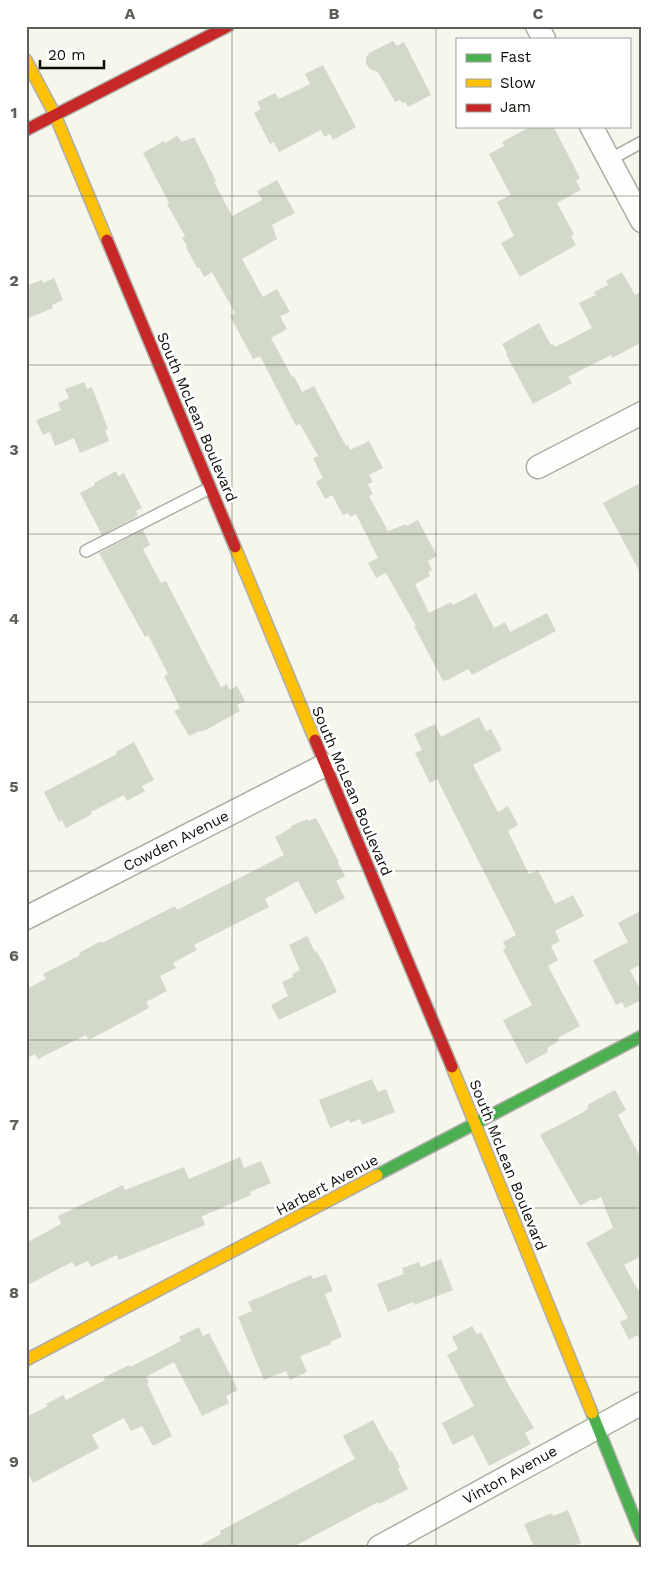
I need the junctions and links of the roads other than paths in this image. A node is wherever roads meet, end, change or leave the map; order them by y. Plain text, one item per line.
1 (228, 26) edge
2 (537, 26) edge
3 (543, 38) edge
4 (26, 60) edge
5 (55, 114) junction
6 (592, 128) edge
7 (26, 130) edge
8 (642, 142) edge
9 (609, 160) junction
10 (642, 221) edge
11 (642, 413) edge
12 (538, 467) dead end
13 (210, 488) junction
14 (86, 551) dead end
15 (325, 765) junction
16 (26, 918) edge
17 (642, 1036) edge
18 (476, 1124) junction
19 (26, 1360) edge
20 (642, 1403) edge
21 (597, 1428) junction
22 (642, 1537) edge
23 (379, 1547) edge

1 - 5 main road
2 - 3 street
4 - 5 main road, South McLean Boulevard
5 - 7 main road
5 - 13 main road, South McLean Boulevard
6 - 9 street
8 - 9 lane
9 - 10 street
11 - 12 street
13 - 14 lane
13 - 15 main road, South McLean Boulevard
15 - 16 street, Cowden Avenue
15 - 18 main road, South McLean Boulevard
17 - 18 main road, Harbert Avenue
18 - 19 main road, Harbert Avenue
18 - 21 main road, South McLean Boulevard
20 - 21 street, Vinton Avenue
21 - 22 main road, South McLean Boulevard
21 - 23 street, Vinton Avenue

